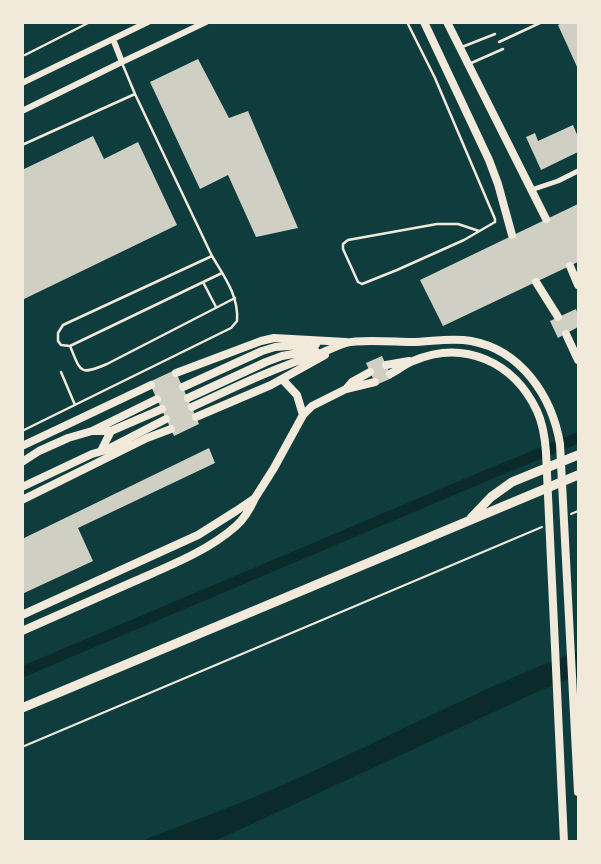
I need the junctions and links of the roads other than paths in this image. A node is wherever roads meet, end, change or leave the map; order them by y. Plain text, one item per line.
1 (90, 22) edge
2 (148, 22) edge
3 (408, 22) edge
4 (424, 22) edge
5 (447, 22) edge
6 (542, 22) edge
7 (205, 23) edge
8 (495, 34) dead end
9 (113, 39) junction
10 (500, 42) dead end
11 (460, 48) junction
12 (503, 49) dead end
13 (25, 55) dead end
14 (122, 62) junction
15 (468, 65) junction
16 (22, 83) edge
17 (135, 94) junction
18 (22, 111) edge
19 (22, 145) edge
20 (578, 171) edge
21 (531, 190) junction
22 (546, 219) dead end
23 (479, 230) junction
24 (512, 235) dead end
25 (212, 256) junction
26 (570, 266) dead end
27 (222, 273) junction
28 (203, 282) junction
29 (536, 282) dead end
30 (578, 285) edge
31 (235, 298) junction
32 (216, 308) junction
33 (558, 318) dead end
34 (566, 334) dead end
35 (348, 342) junction
36 (70, 346) junction
37 (578, 360) edge
38 (413, 361) junction
39 (386, 365) dead end
40 (61, 372) dead end
41 (370, 372) dead end
42 (176, 373) dead end
43 (390, 374) dead end
44 (282, 379) junction
45 (375, 382) dead end
46 (151, 385) dead end
47 (182, 387) dead end
48 (346, 390) junction
49 (188, 398) dead end
50 (157, 399) dead end
51 (75, 405) junction
52 (192, 407) dead end
53 (162, 409) dead end
54 (303, 415) junction
55 (196, 417) dead end
56 (166, 419) dead end
57 (170, 429) dead end
58 (22, 430) edge
59 (92, 432) junction
60 (111, 432) junction
61 (22, 446) edge
62 (101, 451) junction
63 (578, 455) edge
64 (22, 462) edge
65 (578, 475) edge
66 (22, 487) edge
67 (255, 498) junction
68 (22, 500) edge
69 (469, 520) junction
70 (22, 615) edge
71 (22, 631) edge
72 (22, 708) edge
73 (578, 792) edge
74 (564, 842) edge

1 - 13 lane
2 - 9 street
3 - 23 lane
4 - 24 main road
5 - 11 main road
6 - 10 lane
7 - 14 street
8 - 11 lane
9 - 14 street
9 - 16 street
11 - 15 main road
12 - 15 lane
14 - 17 lane
14 - 18 street
15 - 21 main road
17 - 19 lane
17 - 25 lane
20 - 21 street
21 - 22 main road
23 - 23 lane
25 - 27 lane
25 - 36 lane
26 - 30 main road
27 - 28 lane
27 - 31 lane
28 - 32 lane
28 - 36 lane
29 - 33 main road
31 - 32 lane
31 - 51 lane
32 - 36 lane
34 - 37 main road
35 - 42 main road
35 - 44 main road
35 - 47 main road
35 - 49 main road
35 - 52 main road
35 - 73 main road
38 - 39 main road
38 - 43 main road
38 - 74 main road
40 - 51 lane
41 - 48 main road
44 - 54 main road
44 - 55 main road
45 - 48 main road
46 - 61 main road
48 - 54 main road
50 - 59 main road
51 - 58 lane
53 - 60 main road
54 - 67 main road
56 - 62 main road
57 - 68 main road
59 - 60 main road
59 - 64 main road
60 - 62 main road
62 - 66 main road
63 - 69 highway
65 - 69 highway
67 - 70 main road
67 - 71 main road
69 - 72 highway

